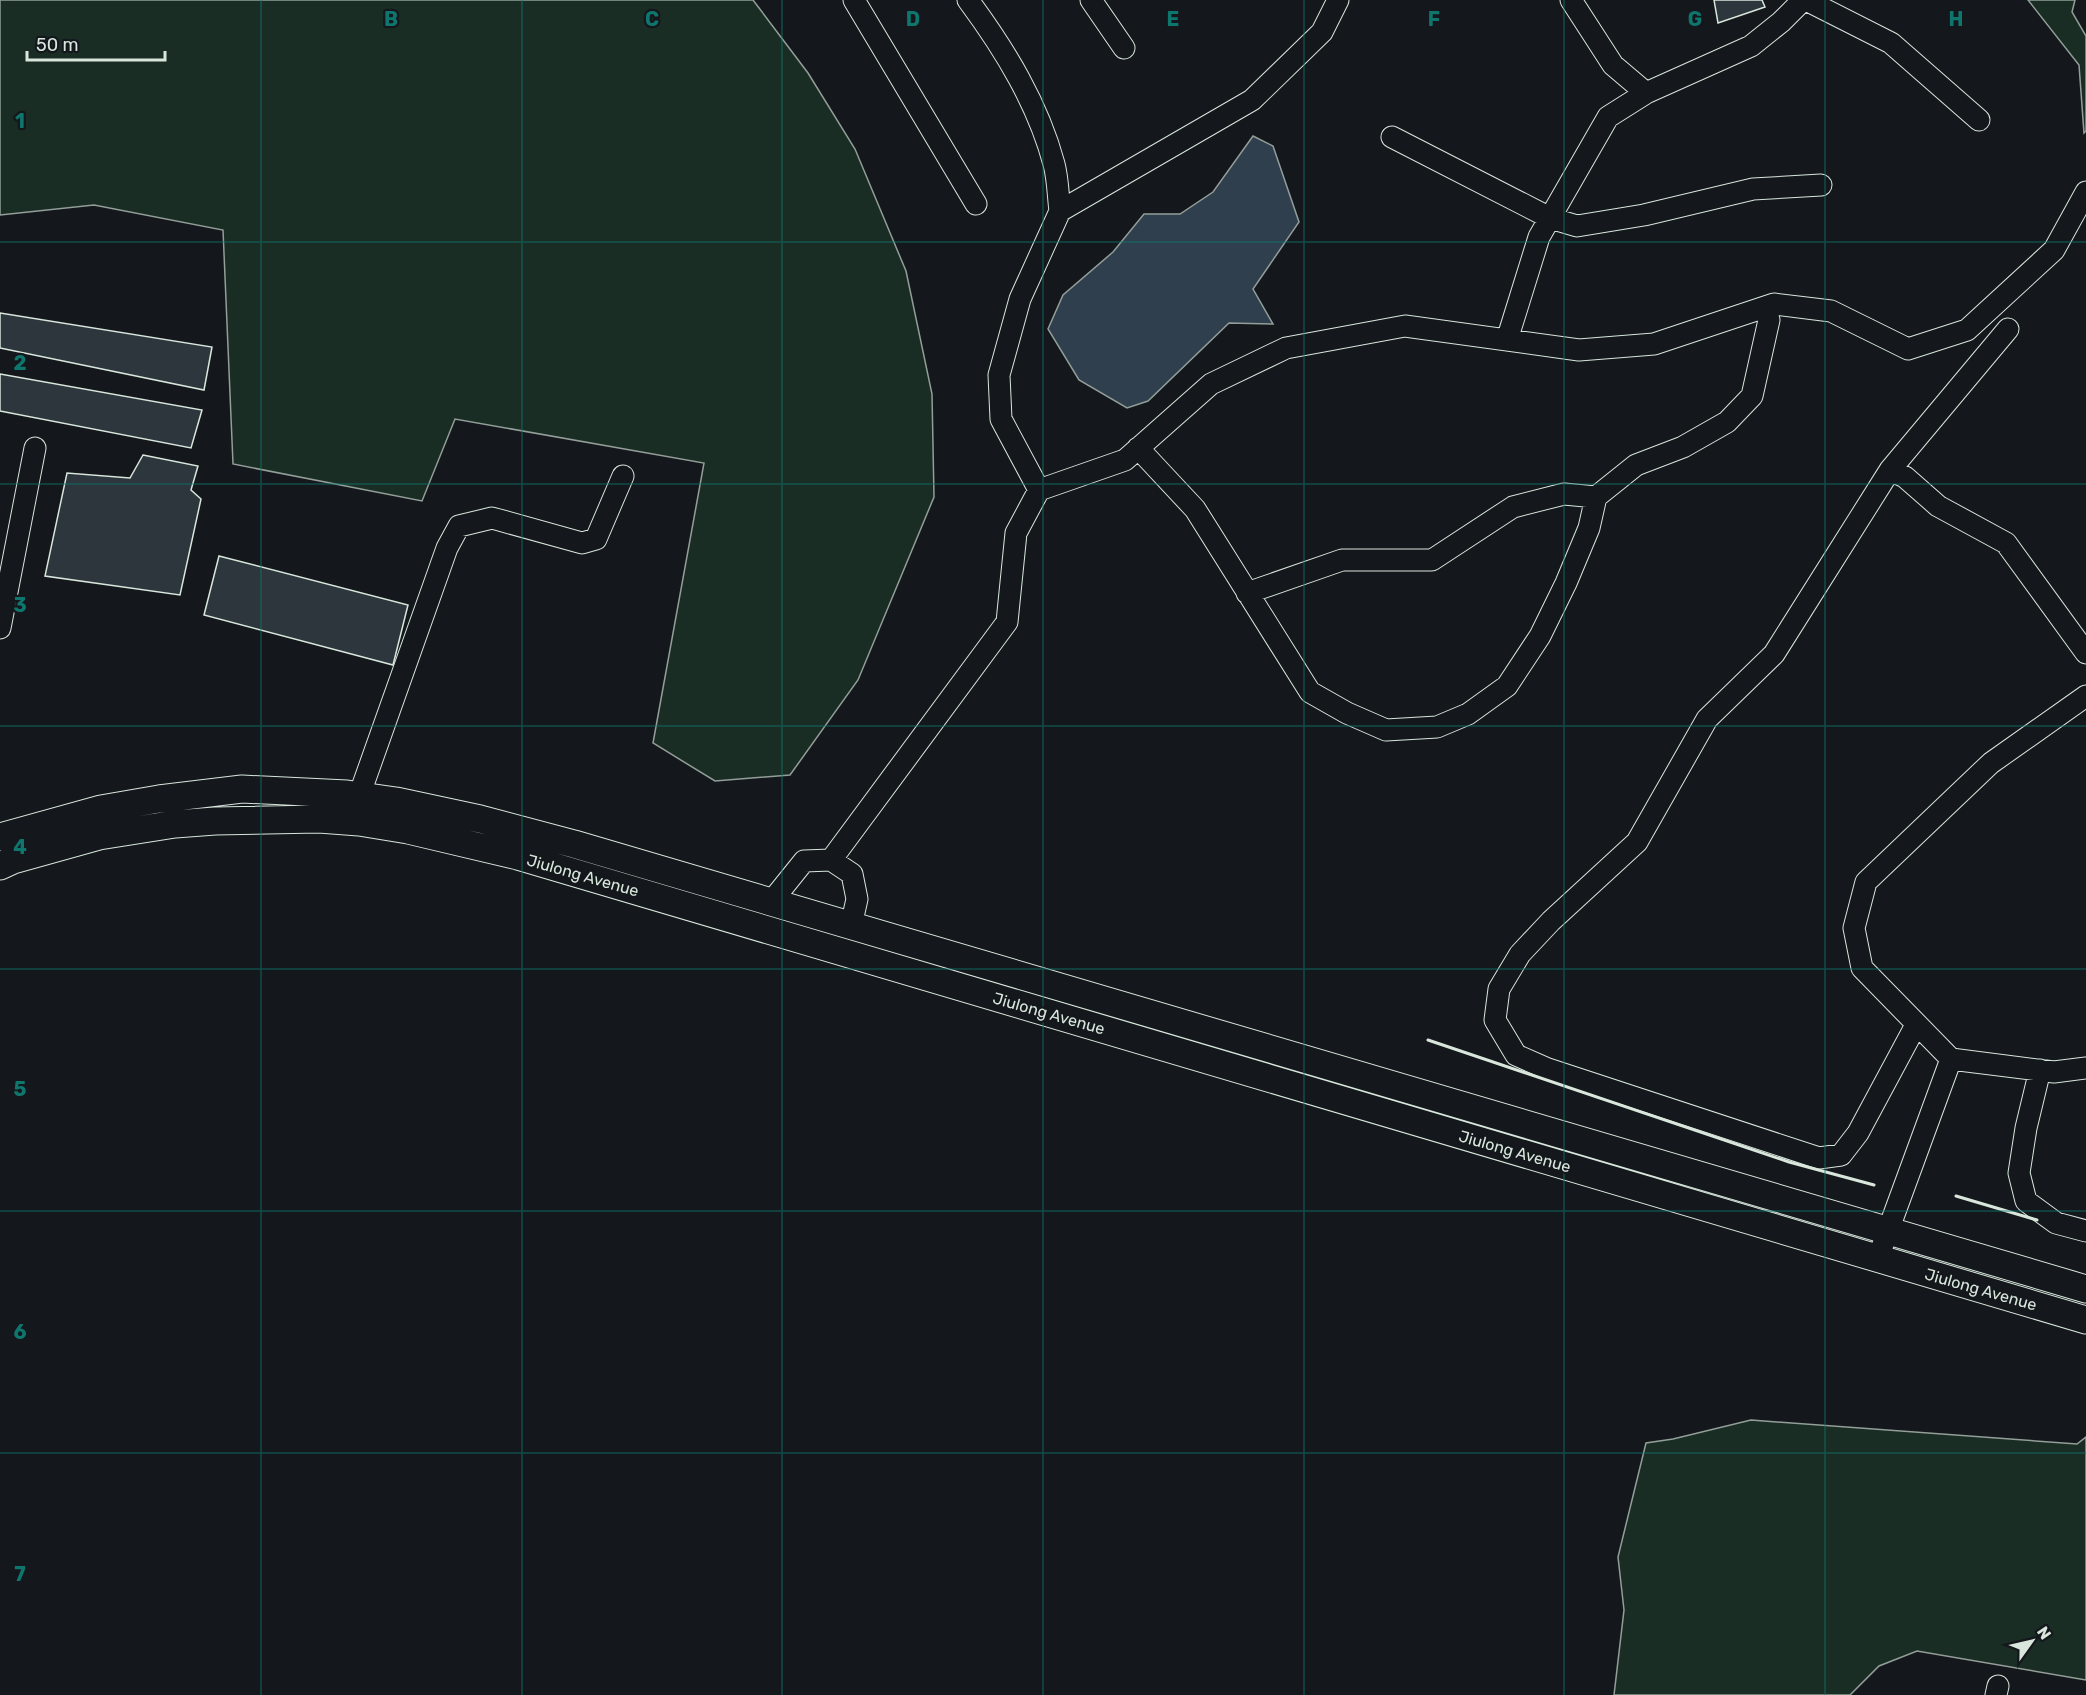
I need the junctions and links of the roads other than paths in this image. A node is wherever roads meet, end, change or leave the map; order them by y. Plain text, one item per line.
1 (854, 0) edge
2 (968, 0) edge
3 (1091, 0) edge
4 (1338, 0) edge
5 (1571, 0) edge
6 (1805, 0) edge
7 (1124, 48) dead end
8 (1646, 93) junction
9 (1979, 120) dead end
10 (1392, 137) dead end
11 (1821, 185) dead end
12 (2086, 192) edge
13 (976, 204) dead end
14 (1060, 211) junction
15 (1550, 218) junction
16 (1766, 307) junction
17 (2008, 329) dead end
18 (1507, 340) junction
19 (35, 448) dead end
20 (1138, 448) junction
21 (1890, 470) junction
22 (623, 476) dead end
23 (1039, 490) junction
24 (1596, 497) junction
25 (1247, 593) junction
26 (0, 628) edge
27 (2086, 653) edge
28 (2086, 696) edge
29 (359, 796) junction
30 (0, 837) edge
31 (831, 860) junction
32 (0, 866) edge
33 (771, 902) junction
34 (818, 916) junction
35 (850, 926) junction
36 (811, 943) junction
37 (1916, 1025) junction
38 (1951, 1059) junction
39 (2086, 1068) edge
40 (2040, 1070) junction
41 (1888, 1230) junction
42 (2086, 1231) edge
43 (1878, 1258) junction
44 (2086, 1289) edge
45 (2086, 1320) edge

1 - 13 street
2 - 14 street
3 - 7 street
4 - 14 street
5 - 8 street
6 - 8 street
6 - 9 street
8 - 15 street
10 - 15 street
11 - 15 street
12 - 16 street
14 - 23 street
15 - 18 street
16 - 18 street
16 - 24 street
17 - 21 street
18 - 20 street
19 - 26 street
20 - 23 street
20 - 25 street
21 - 27 street
21 - 37 street
22 - 29 street
23 - 31 street
24 - 25 street
24 - 25 street
28 - 37 street
29 - 30 main road, Jiulong Avenue
29 - 33 main road, Jiulong Avenue
31 - 33 street
31 - 35 street
32 - 36 main road, Jiulong Avenue
33 - 34 main road, Jiulong Avenue
34 - 35 main road, Jiulong Avenue
34 - 36 main road
35 - 41 main road, Jiulong Avenue
36 - 43 main road, Jiulong Avenue
37 - 38 street
38 - 40 street
38 - 41 street
39 - 40 street
40 - 42 street
41 - 43 street
41 - 44 main road, Jiulong Avenue
43 - 45 main road, Jiulong Avenue

